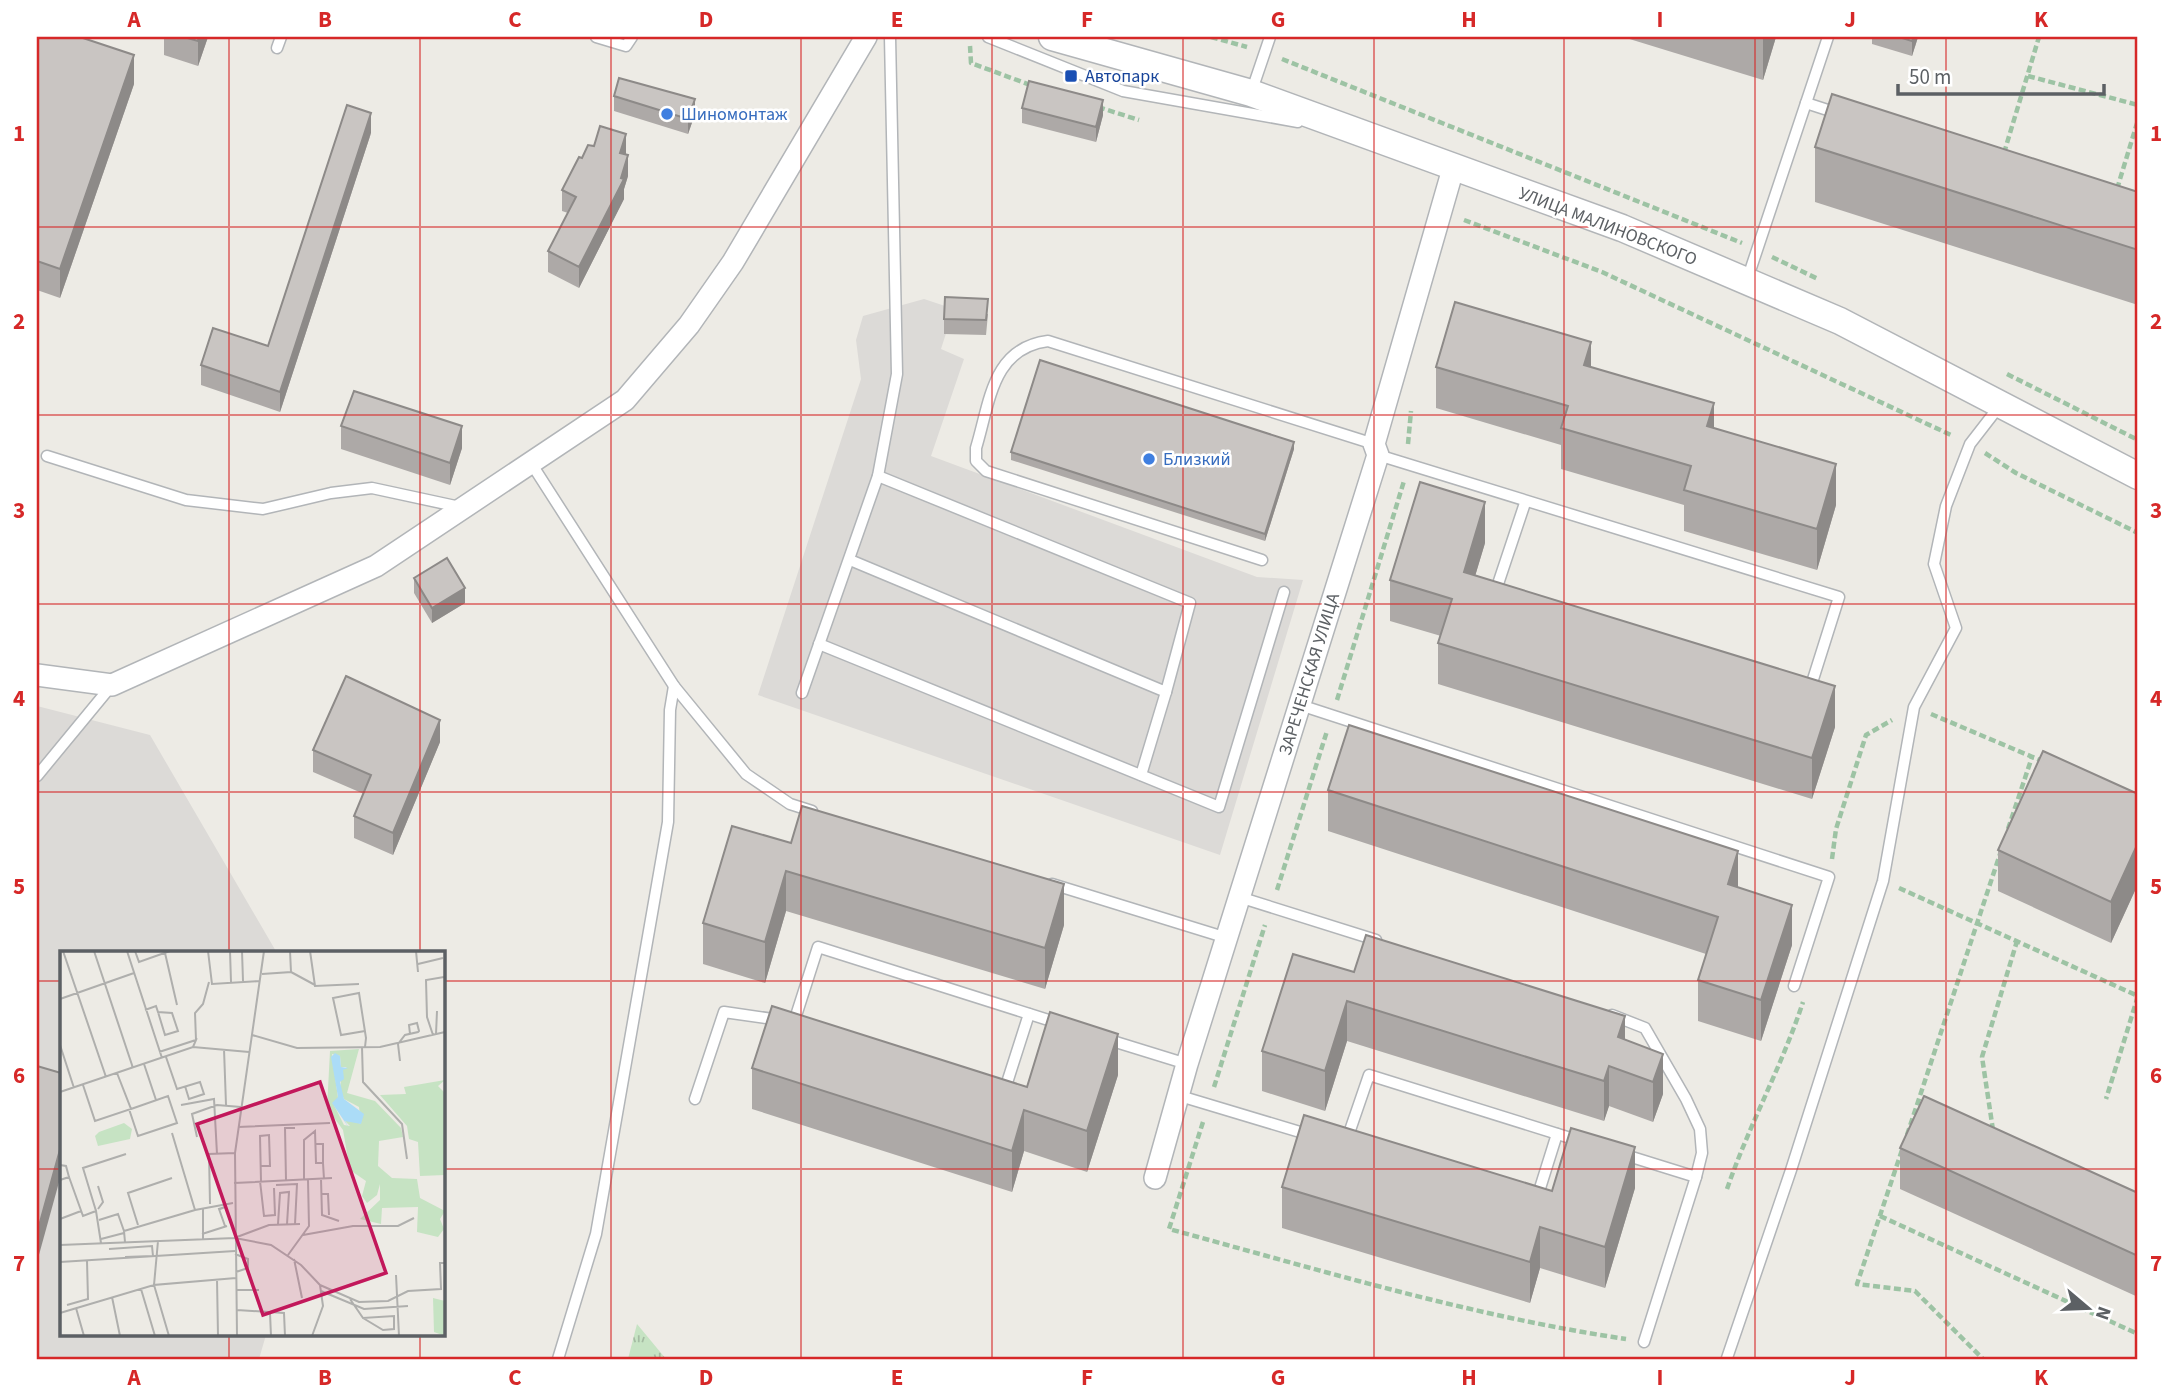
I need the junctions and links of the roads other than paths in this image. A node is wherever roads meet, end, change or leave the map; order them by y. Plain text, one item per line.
1 (281, 37) edge
2 (596, 37) edge
3 (632, 37) edge
4 (866, 37) edge
5 (890, 37) edge
6 (988, 37) edge
7 (1052, 37) edge
8 (1270, 37) edge
9 (1828, 37) edge
10 (277, 48) dead end
11 (1251, 93) junction
12 (1806, 103) junction
13 (1858, 120) edge
14 (1353, 131) junction
15 (1453, 169) junction
16 (1747, 280) junction
17 (2001, 404) junction
18 (1376, 450) junction
19 (47, 456) dead end
20 (531, 463) junction
21 (878, 475) junction
22 (2138, 476) edge
23 (1525, 503) junction
24 (463, 508) junction
25 (1262, 560) dead end
26 (850, 561) junction
27 (1284, 592) dead end
28 (1507, 601) edge
29 (819, 644) junction
30 (39, 678) edge
31 (112, 685) junction
32 (674, 686) junction
33 (1166, 692) junction
34 (1795, 692) edge
35 (802, 693) dead end
36 (1300, 705) junction
37 (1141, 775) junction
38 (37, 776) edge
39 (830, 816) edge
40 (1042, 882) edge
41 (1238, 897) junction
42 (1228, 939) junction
43 (1389, 945) edge
44 (1794, 986) dead end
45 (1599, 1010) edge
46 (1029, 1014) junction
47 (794, 1022) junction
48 (807, 1026) edge
49 (1068, 1027) edge
50 (1095, 1035) edge
51 (1187, 1064) junction
52 (992, 1085) edge
53 (1180, 1096) junction
54 (695, 1099) dead end
55 (1557, 1134) junction
56 (1320, 1138) edge
57 (1333, 1142) edge
58 (1345, 1146) junction
59 (1595, 1146) edge
60 (1358, 1150) edge
61 (1608, 1150) edge
62 (1696, 1177) junction
63 (1156, 1178) dead end
64 (1522, 1201) edge
65 (1644, 1342) road end
66 (1727, 1358) edge
67 (558, 1359) edge

1 - 10 lane
2 - 3 lane
4 - 20 street
5 - 21 lane
6 - 14 lane
7 - 11 street, УЛИЦА МАЛИНОВСКОГО
8 - 11 lane
9 - 12 lane
11 - 14 street, УЛИЦА МАЛИНОВСКОГО
12 - 13 lane
12 - 16 lane
14 - 15 street, УЛИЦА МАЛИНОВСКОГО
15 - 16 street, УЛИЦА МАЛИНОВСКОГО
15 - 18 street, ЗАРЕЧЕНСКАЯ УЛИЦА
16 - 17 street, УЛИЦА МАЛИНОВСКОГО
17 - 22 street, УЛИЦА МАЛИНОВСКОГО
17 - 66 lane
18 - 23 lane
18 - 25 lane
18 - 36 street, ЗАРЕЧЕНСКАЯ УЛИЦА
19 - 24 lane
20 - 24 street
20 - 32 lane
21 - 26 lane
21 - 33 lane
23 - 28 lane
23 - 34 lane
24 - 31 street
26 - 29 lane
26 - 33 lane
27 - 37 lane
29 - 35 lane
29 - 37 lane
30 - 31 street
31 - 38 lane
32 - 39 lane
32 - 67 lane
33 - 37 lane
36 - 41 street, ЗАРЕЧЕНСКАЯ УЛИЦА
36 - 44 lane
40 - 42 lane
41 - 42 street, ЗАРЕЧЕНСКАЯ УЛИЦА
41 - 43 lane
42 - 51 street, ЗАРЕЧЕНСКАЯ УЛИЦА
45 - 62 lane
46 - 47 lane
46 - 49 lane
46 - 52 lane
47 - 48 lane
47 - 54 lane
50 - 51 lane
51 - 53 street, ЗАРЕЧЕНСКАЯ УЛИЦА
53 - 56 lane
53 - 63 street, ЗАРЕЧЕНСКАЯ УЛИЦА
55 - 58 lane
55 - 59 lane
55 - 64 lane
57 - 58 lane
58 - 60 lane
61 - 62 lane
62 - 65 lane

